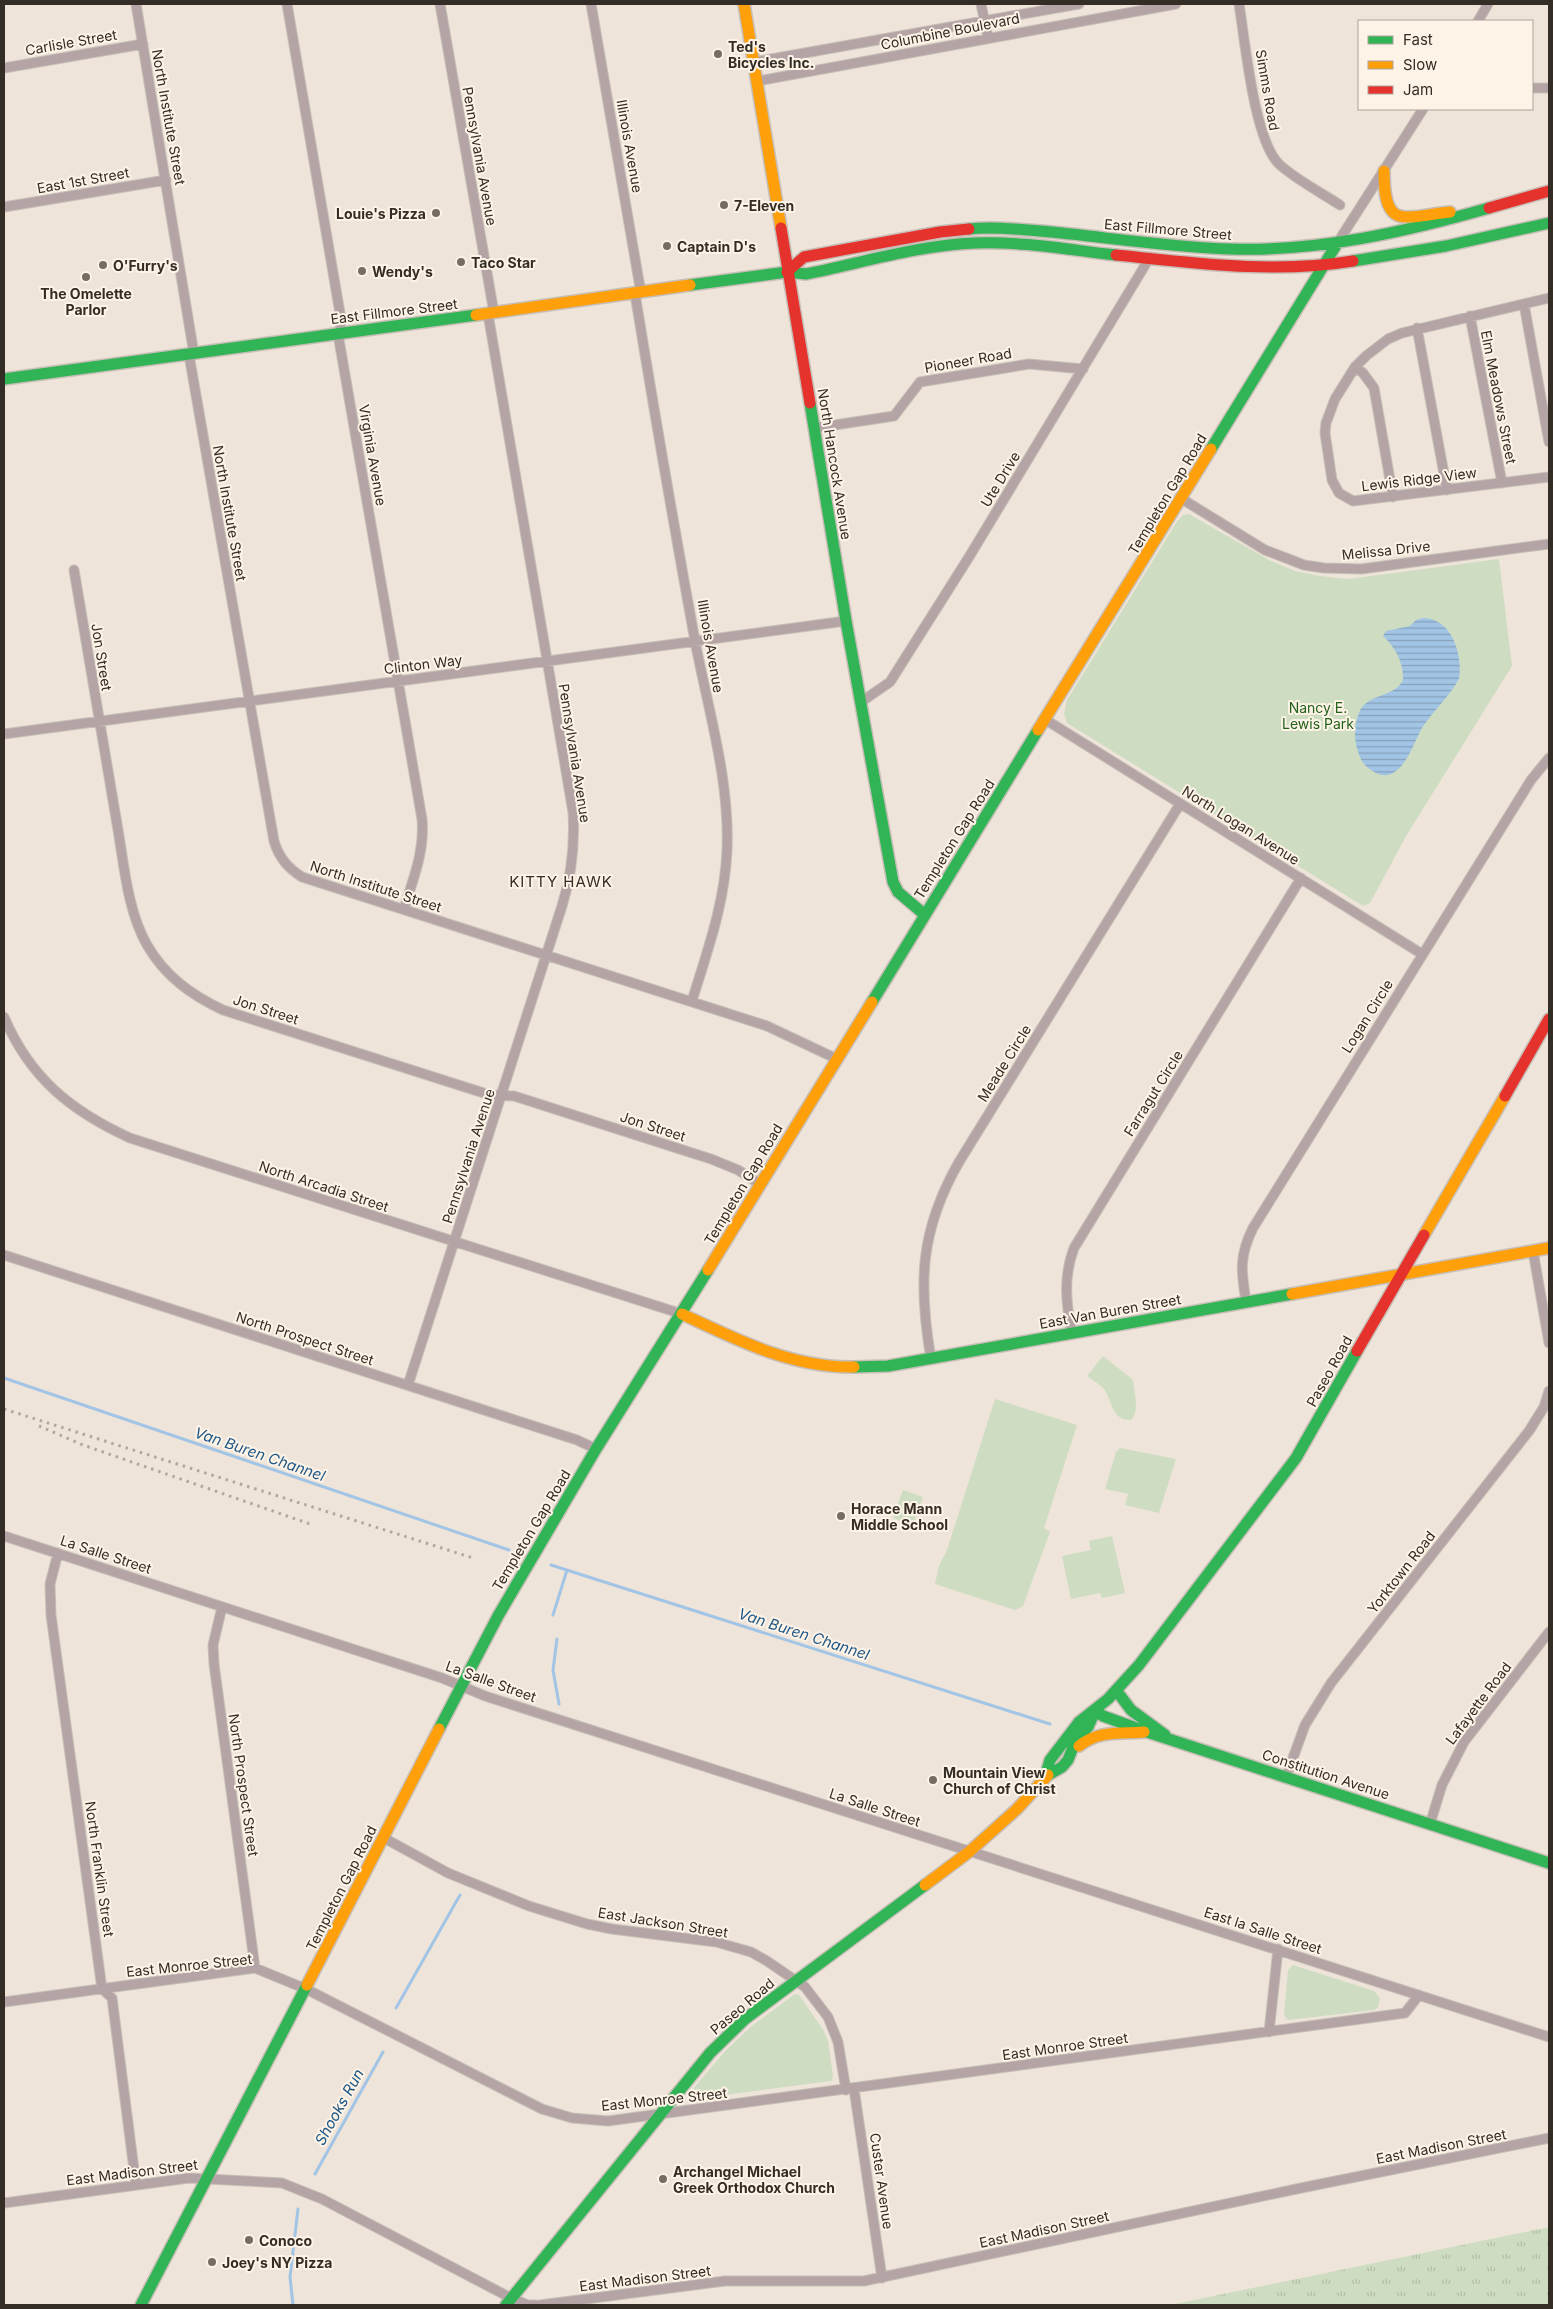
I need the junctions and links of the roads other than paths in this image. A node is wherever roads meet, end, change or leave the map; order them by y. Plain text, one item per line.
1 (136, 4) edge
2 (287, 4) edge
3 (440, 4) edge
4 (590, 4) edge
5 (744, 4) edge
6 (981, 4) edge
7 (1078, 4) edge
8 (1176, 4) edge
9 (1240, 4) edge
10 (1488, 4) edge
11 (1479, 20) edge
12 (984, 21) junction
13 (988, 38) junction
14 (142, 44) junction
15 (754, 62) junction
16 (4, 68) edge
17 (758, 81) junction
18 (1533, 88) edge
19 (1549, 88) edge
20 (1422, 110) edge
21 (1384, 171) junction
22 (166, 180) junction
23 (1549, 191) edge
24 (1340, 205) dead end
25 (4, 208) edge
26 (1483, 210) junction
27 (1549, 223) edge
28 (1338, 242) junction
29 (1150, 257) junction
30 (1323, 266) junction
31 (787, 272) junction
32 (638, 294) junction
33 (1549, 298) edge
34 (1524, 304) junction
35 (491, 314) junction
36 (1470, 316) junction
37 (1417, 328) junction
38 (340, 333) junction
39 (192, 355) junction
40 (1356, 367) junction
41 (1083, 369) junction
42 (4, 379) edge
43 (815, 428) junction
44 (1549, 442) edge
45 (1549, 477) edge
46 (1502, 483) junction
47 (1447, 490) junction
48 (1393, 497) junction
49 (1182, 498) junction
50 (1549, 544) edge
51 (74, 570) dead end
52 (846, 621) junction
53 (695, 641) junction
54 (546, 662) junction
55 (398, 681) junction
56 (249, 701) junction
57 (861, 702) junction
58 (1046, 720) junction
59 (99, 722) junction
60 (4, 734) edge
61 (1549, 758) edge
62 (1180, 804) junction
63 (1301, 878) junction
64 (404, 909) junction
65 (925, 915) junction
66 (1422, 954) junction
67 (547, 956) junction
68 (692, 1001) junction
69 (4, 1017) edge
70 (1547, 1026) edge
71 (837, 1059) junction
72 (502, 1096) junction
73 (760, 1184) junction
74 (454, 1242) junction
75 (1549, 1248) edge
76 (1533, 1251) junction
77 (4, 1255) edge
78 (1401, 1274) junction
79 (1246, 1301) junction
80 (682, 1314) junction
81 (1072, 1334) junction
82 (1549, 1343) edge
83 (931, 1359) junction
84 (408, 1385) junction
85 (1549, 1391) edge
86 (596, 1449) junction
87 (4, 1536) edge
88 (58, 1553) junction
89 (222, 1606) junction
90 (1549, 1632) edge
91 (461, 1685) junction
92 (1116, 1690) junction
93 (1095, 1711) junction
94 (1147, 1732) junction
95 (1170, 1740) junction
96 (1068, 1760) junction
97 (1045, 1777) junction
98 (1286, 1777) junction
99 (1430, 1824) junction
100 (384, 1838) junction
101 (969, 1852) junction
102 (1549, 1862) edge
103 (1278, 1949) junction
104 (255, 1968) junction
105 (796, 1982) junction
106 (102, 1989) junction
107 (306, 1989) junction
108 (1419, 1995) junction
109 (4, 2002) edge
110 (1269, 2032) junction
111 (1549, 2037) edge
112 (850, 2089) junction
113 (660, 2115) junction
114 (1549, 2138) edge
115 (208, 2177) junction
116 (136, 2185) junction
117 (4, 2203) edge
118 (882, 2278) junction
119 (508, 2302) edge
120 (141, 2305) edge
121 (536, 2305) edge
122 (540, 2305) edge

1 - 14 street, North Institute Street
2 - 38 street, Virginia Avenue
3 - 35 street, Pennsylvania Avenue
4 - 32 street, Illinois Avenue
5 - 15 street, North Hancock Avenue
6 - 12 street
7 - 12 street, Columbine Boulevard
8 - 13 street, Columbine Boulevard
9 - 24 street, Simms Road
10 - 11 street
12 - 13 street
12 - 15 street, Columbine Boulevard
13 - 17 street, Columbine Boulevard
14 - 16 street, Carlisle Street
14 - 22 street, North Institute Street
15 - 17 street, North Hancock Avenue
17 - 31 street, North Hancock Avenue
18 - 19 street
20 - 21 street, Templeton Gap Road
21 - 26 street
21 - 28 street, Templeton Gap Road
22 - 25 street, East 1st Street
22 - 39 street, North Institute Street
23 - 26 street, East Fillmore Street
26 - 28 street, East Fillmore Street
27 - 30 street, East Fillmore Street
28 - 30 street, Templeton Gap Road
28 - 31 street, East Fillmore Street
29 - 30 street, East Fillmore Street
29 - 31 street, East Fillmore Street
29 - 41 street, Ute Drive
30 - 49 street, Templeton Gap Road
31 - 32 street, East Fillmore Street
31 - 43 street, North Hancock Avenue
32 - 35 street, East Fillmore Street
32 - 53 street, Illinois Avenue
33 - 34 street, Lewis Ridge View
34 - 36 street, Lewis Ridge View
34 - 44 street
35 - 38 street, East Fillmore Street
35 - 54 street, Pennsylvania Avenue
36 - 37 street, Lewis Ridge View
36 - 46 street, Elm Meadows Street
37 - 40 street, Lewis Ridge View
37 - 47 street
38 - 39 street, East Fillmore Street
38 - 55 street, Virginia Avenue
39 - 42 street, East Fillmore Street
39 - 56 street, North Institute Street
40 - 48 street
40 - 48 street, Lewis Ridge View
41 - 43 street, Pioneer Road
41 - 57 street, Ute Drive
43 - 52 street, North Hancock Avenue
45 - 46 street, Lewis Ridge View
46 - 47 street, Lewis Ridge View
47 - 48 street, Lewis Ridge View
49 - 50 street, Melissa Drive
49 - 58 street, Templeton Gap Road
51 - 59 street, Jon Street
52 - 53 street, Clinton Way
52 - 57 street, North Hancock Avenue
53 - 54 street, Clinton Way
53 - 68 street, Illinois Avenue
54 - 55 street, Clinton Way
54 - 67 street, Pennsylvania Avenue
55 - 56 street, Clinton Way
55 - 64 street, Virginia Avenue
56 - 59 street, Clinton Way
56 - 64 street, North Institute Street
57 - 65 street, North Hancock Avenue
58 - 62 street, North Logan Avenue
58 - 65 street, Templeton Gap Road
59 - 60 street, Clinton Way
59 - 72 street, Jon Street
61 - 66 street, Logan Circle
62 - 63 street, North Logan Avenue
62 - 83 street, Meade Circle
63 - 66 street, North Logan Avenue
63 - 81 street, Farragut Circle
64 - 67 street, North Institute Street
65 - 71 street, Templeton Gap Road
66 - 79 street, Logan Circle
67 - 68 street, North Institute Street
67 - 72 street, Pennsylvania Avenue
68 - 71 street, North Institute Street
69 - 74 street, North Arcadia Street
70 - 78 street, Paseo Road
71 - 73 street, Templeton Gap Road
72 - 73 street, Jon Street
72 - 74 street, Pennsylvania Avenue
73 - 80 street, Templeton Gap Road
74 - 80 street, North Arcadia Street
74 - 84 street, Pennsylvania Avenue
75 - 76 street, East Van Buren Street
76 - 78 street, East Van Buren Street
76 - 82 street
77 - 84 street, North Prospect Street
78 - 79 street, East Van Buren Street
78 - 92 street, Paseo Road
79 - 81 street, East Van Buren Street
80 - 83 street, East Van Buren Street
80 - 86 street, Templeton Gap Road
81 - 83 street, East Van Buren Street
84 - 86 street, North Prospect Street
85 - 98 street, Yorktown Road
86 - 91 street, Templeton Gap Road
87 - 88 street, La Salle Street
88 - 89 street, La Salle Street
88 - 106 street, North Franklin Street
89 - 91 street, La Salle Street
89 - 104 street, North Prospect Street
90 - 99 street, Lafayette Road
91 - 100 street, Templeton Gap Road
91 - 101 street, La Salle Street
92 - 93 street, Paseo Road
92 - 95 street
93 - 94 street, Constitution Avenue
93 - 96 street, Paseo Road
93 - 97 street, Paseo Road
94 - 95 street, Constitution Avenue
94 - 96 street
95 - 98 street, Constitution Avenue
96 - 97 street, Paseo Road
97 - 101 street, Paseo Road
98 - 99 street, Constitution Avenue
99 - 102 street, Constitution Avenue
100 - 105 street, East Jackson Street
100 - 107 street, Templeton Gap Road
101 - 103 street, East la Salle Street
101 - 105 street, Paseo Road
103 - 108 street, East la Salle Street
103 - 110 street
104 - 106 street, East Monroe Street
104 - 107 street, East Monroe Street
105 - 112 street, Custer Avenue
105 - 113 street, Paseo Road
106 - 109 street, East Monroe Street
106 - 116 street, North Franklin Street
107 - 113 street, East Monroe Street
107 - 115 street, Templeton Gap Road
108 - 110 street, East Monroe Street
108 - 111 street, East la Salle Street
110 - 112 street, East Monroe Street
112 - 113 street, East Monroe Street
112 - 118 street, Custer Avenue
113 - 119 street, Paseo Road
114 - 118 street, East Madison Street
115 - 116 street, East Madison Street
115 - 119 street, East Madison Street
115 - 120 street, Templeton Gap Road
116 - 117 street, East Madison Street
118 - 122 street, East Madison Street
119 - 121 street, East Madison Street

